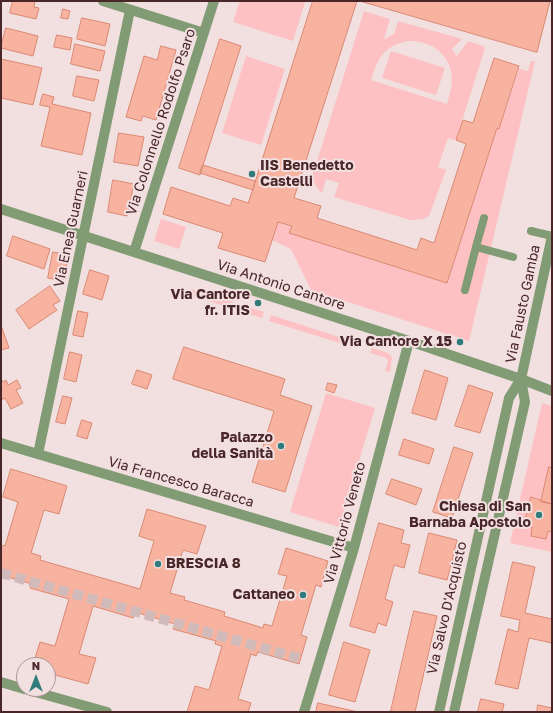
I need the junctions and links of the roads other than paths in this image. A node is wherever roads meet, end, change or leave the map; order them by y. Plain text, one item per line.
1 (104, 1) edge
2 (214, 1) edge
3 (130, 10) junction
4 (204, 33) junction
5 (1, 209) edge
6 (484, 218) dead end
7 (531, 230) dead end
8 (84, 236) junction
9 (552, 236) edge
10 (476, 247) junction
11 (134, 252) junction
12 (513, 257) dead end
13 (465, 290) dead end
14 (409, 341) junction
15 (521, 379) junction
16 (552, 391) edge
17 (1, 443) edge
18 (38, 454) junction
19 (354, 548) junction
20 (1, 682) edge
21 (16, 686) edge
22 (52, 697) edge
23 (104, 712) edge
24 (304, 712) edge
25 (439, 712) edge
26 (454, 712) edge

1 - 3 street
2 - 4 street, Via Colonnello Rodolfo Psaro
3 - 4 street
3 - 8 street, Via Enea Guarneri
4 - 11 street, Via Colonnello Rodolfo Psaro
5 - 8 street, Via Antonio Cantore
6 - 10 lane
7 - 9 lane
8 - 11 street, Via Antonio Cantore
8 - 18 street, Via Enea Guarneri
9 - 15 street, Via Fausto Gamba
10 - 12 lane
10 - 13 lane
11 - 14 street, Via Antonio Cantore
14 - 15 street, Via Antonio Cantore
14 - 19 street, Via Vittorio Veneto
15 - 16 street, Via Antonio Cantore
15 - 25 street, Via Salvo D'Acquisto
15 - 26 street
17 - 18 street, Via Francesco Baracca
18 - 19 street, Via Francesco Baracca
19 - 24 street, Via Vittorio Veneto
20 - 21 street
22 - 23 street

